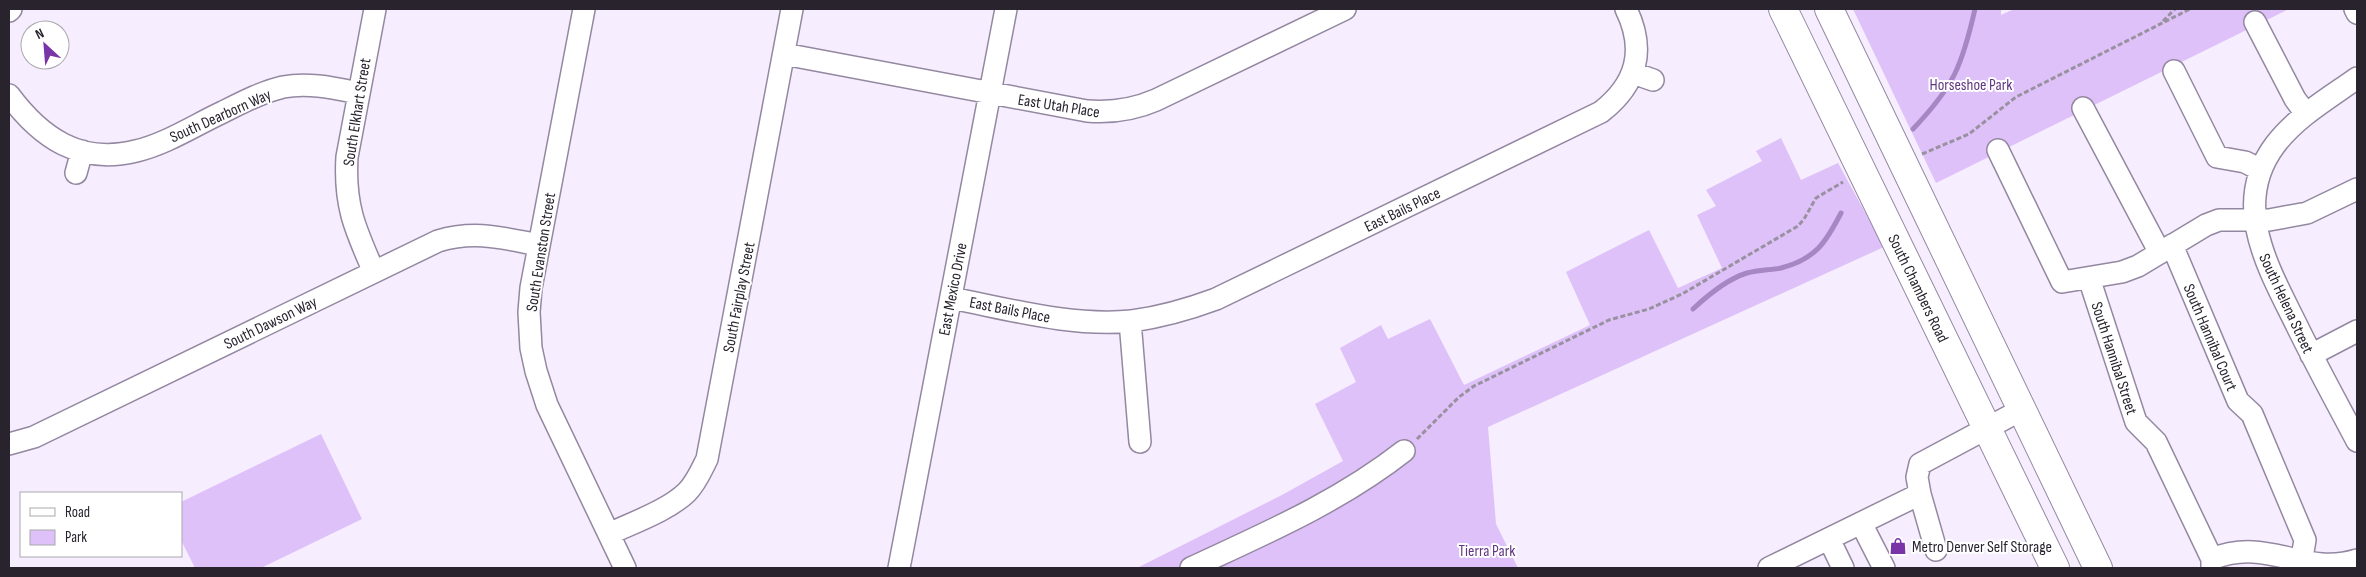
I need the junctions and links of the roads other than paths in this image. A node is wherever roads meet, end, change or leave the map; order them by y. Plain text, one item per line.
1 (374, 9) edge
2 (584, 9) edge
3 (792, 9) edge
4 (1006, 9) edge
5 (1345, 9) edge
6 (1626, 9) edge
7 (1783, 9) edge
8 (1829, 9) edge
9 (2355, 9) edge
10 (2357, 13) edge
11 (2256, 22) dead end
12 (784, 54) junction
13 (2174, 71) dead end
14 (1633, 73) junction
15 (2357, 78) edge
16 (1654, 80) dead end
17 (359, 93) junction
18 (990, 93) junction
19 (9, 95) edge
20 (2083, 108) dead end
21 (2306, 114) junction
22 (1998, 150) dead end
23 (82, 151) junction
24 (2261, 170) junction
25 (76, 173) dead end
26 (2357, 189) edge
27 (2255, 220) junction
28 (539, 245) junction
29 (2166, 249) junction
30 (374, 272) junction
31 (2089, 278) junction
32 (951, 298) junction
33 (1130, 321) junction
34 (2357, 331) edge
35 (2311, 355) junction
36 (2021, 410) junction
37 (1987, 429) junction
38 (2357, 441) edge
39 (1140, 442) dead end
40 (9, 444) edge
41 (1404, 452) road end
42 (1920, 494) junction
43 (1862, 523) junction
44 (609, 534) junction
45 (1829, 539) junction
46 (1936, 550) dead end
47 (2357, 560) edge
48 (1801, 561) edge
49 (2301, 563) junction
50 (2212, 564) edge
51 (625, 568) edge
52 (899, 568) edge
53 (1191, 568) edge
54 (1769, 568) edge
55 (1842, 568) edge
56 (1884, 568) edge
57 (2054, 568) edge
58 (2098, 568) edge

1 - 17 street, South Elkhart Street
2 - 28 street, South Evanston Street
3 - 12 street, South Fairplay Street
4 - 18 street, East Mexico Drive
5 - 18 street, East Utah Place
6 - 14 street
7 - 37 main road, South Chambers Road
8 - 36 main road
9 - 10 street
11 - 21 street
12 - 18 street, East Utah Place
12 - 44 street, South Fairplay Street
13 - 24 street
14 - 16 street
14 - 33 street, East Bails Place
15 - 21 street, South Helena Street
17 - 23 street, South Dearborn Way
17 - 30 street, South Elkhart Street
18 - 32 street, East Mexico Drive
19 - 23 street, South Dearborn Way
20 - 29 street
21 - 24 street, South Helena Street
22 - 31 street, South Hannibal Street
23 - 25 street
24 - 27 street, South Helena Street
26 - 27 street, South Hannibal Street
27 - 29 street, South Hannibal Street
27 - 35 street, South Helena Street
28 - 30 street, South Dawson Way
28 - 44 street, South Evanston Street
29 - 31 street, South Hannibal Street
29 - 49 street, South Hannibal Court
30 - 40 street, South Dawson Way
31 - 50 street, South Hannibal Street
32 - 33 street, East Bails Place
32 - 52 street, East Mexico Drive
33 - 39 street
34 - 35 street
35 - 38 street, South Helena Street
36 - 37 street
36 - 58 main road
37 - 42 street
37 - 57 main road, South Chambers Road
41 - 53 street
42 - 43 street
42 - 46 street
43 - 45 street
43 - 56 street
44 - 51 street, South Evanston Street
45 - 48 street
45 - 55 street
47 - 49 street
48 - 54 street
49 - 50 street

